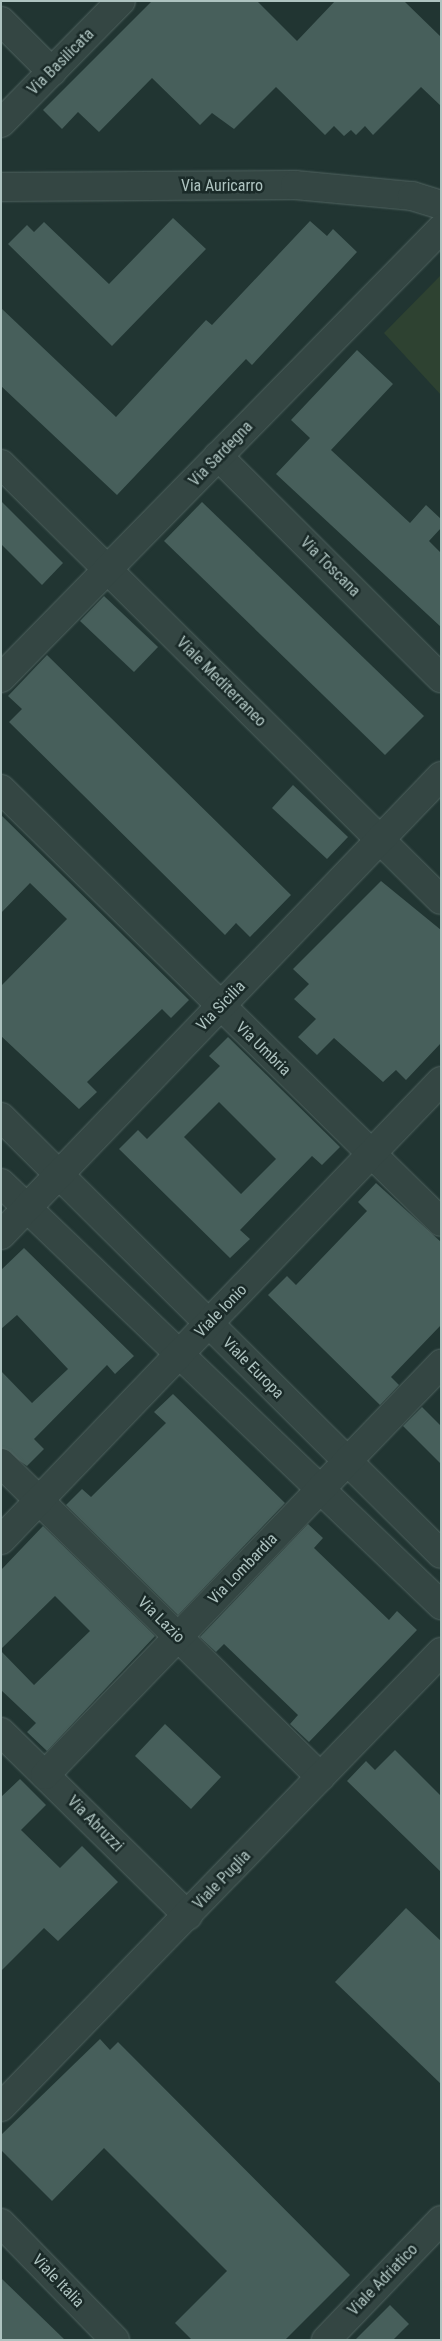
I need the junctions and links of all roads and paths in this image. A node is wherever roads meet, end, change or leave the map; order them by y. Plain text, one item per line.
1 (122, 1) edge
2 (1, 21) edge
3 (52, 72) junction
4 (1, 123) edge
5 (1, 187) edge
6 (441, 205) edge
7 (441, 229) edge
8 (218, 456) junction
9 (1, 464) edge
10 (108, 570) junction
11 (1, 678) edge
12 (441, 678) edge
13 (441, 776) edge
14 (1, 790) edge
15 (381, 841) junction
16 (441, 900) edge
17 (220, 1007) junction
18 (441, 1081) edge
19 (1, 1118) edge
20 (371, 1154) junction
21 (60, 1174) junction
22 (1, 1183) edge
23 (27, 1208) junction
24 (441, 1222) edge
25 (1, 1235) edge
26 (209, 1324) junction
27 (179, 1356) junction
28 (441, 1364) edge
29 (347, 1461) junction
30 (1, 1464) edge
31 (319, 1490) junction
32 (39, 1500) junction
33 (1, 1540) edge
34 (441, 1554) edge
35 (441, 1605) edge
36 (178, 1636) junction
37 (441, 1652) edge
38 (1, 1732) edge
39 (45, 1775) junction
40 (321, 1777) junction
41 (188, 1916) junction
42 (1, 2107) edge
43 (441, 2220) edge
44 (1, 2222) edge
45 (115, 2340) edge
46 (326, 2340) edge

1 - 3 street, Via Basilicata
2 - 3 street
3 - 4 street, Via Basilicata
5 - 6 street, Via Auricarro
7 - 8 street, Via Sardegna
8 - 10 street, Via Sardegna
8 - 12 street, Via Toscana
9 - 10 street, Viale Mediterraneo
10 - 11 street, Via Sardegna
10 - 15 street, Viale Mediterraneo
13 - 15 street, Via Sicilia
14 - 17 street, Via Umbria
15 - 16 street, Viale Mediterraneo
15 - 17 street, Via Sicilia
17 - 20 street, Via Umbria
17 - 21 street, Via Sicilia
18 - 20 street, Viale Ionio
19 - 21 street, Viale Europa
20 - 24 street, Via Umbria
20 - 26 street, Viale Ionio
21 - 23 street, Via Sicilia
21 - 26 street, Viale Europa
22 - 23 street
23 - 25 street, Via Sicilia
23 - 27 street
26 - 27 street, Viale Ionio
26 - 29 street, Viale Europa
27 - 31 street
27 - 32 street, Viale Ionio
28 - 29 street, Via Lombardia
29 - 31 street, Via Lombardia
29 - 34 street, Viale Europa
30 - 32 street, Via Lazio
31 - 35 street
31 - 36 street, Via Lombardia
32 - 33 street, Viale Ionio
32 - 36 street, Via Lazio
36 - 39 street, Via Lombardia
36 - 40 street, Via Lazio
37 - 40 street, Viale Puglia
38 - 39 street, Via Abruzzi
39 - 41 street, Via Abruzzi
40 - 41 street, Viale Puglia
41 - 42 street, Viale Puglia
43 - 46 street, Viale Adriatico
44 - 45 street, Viale Italia

